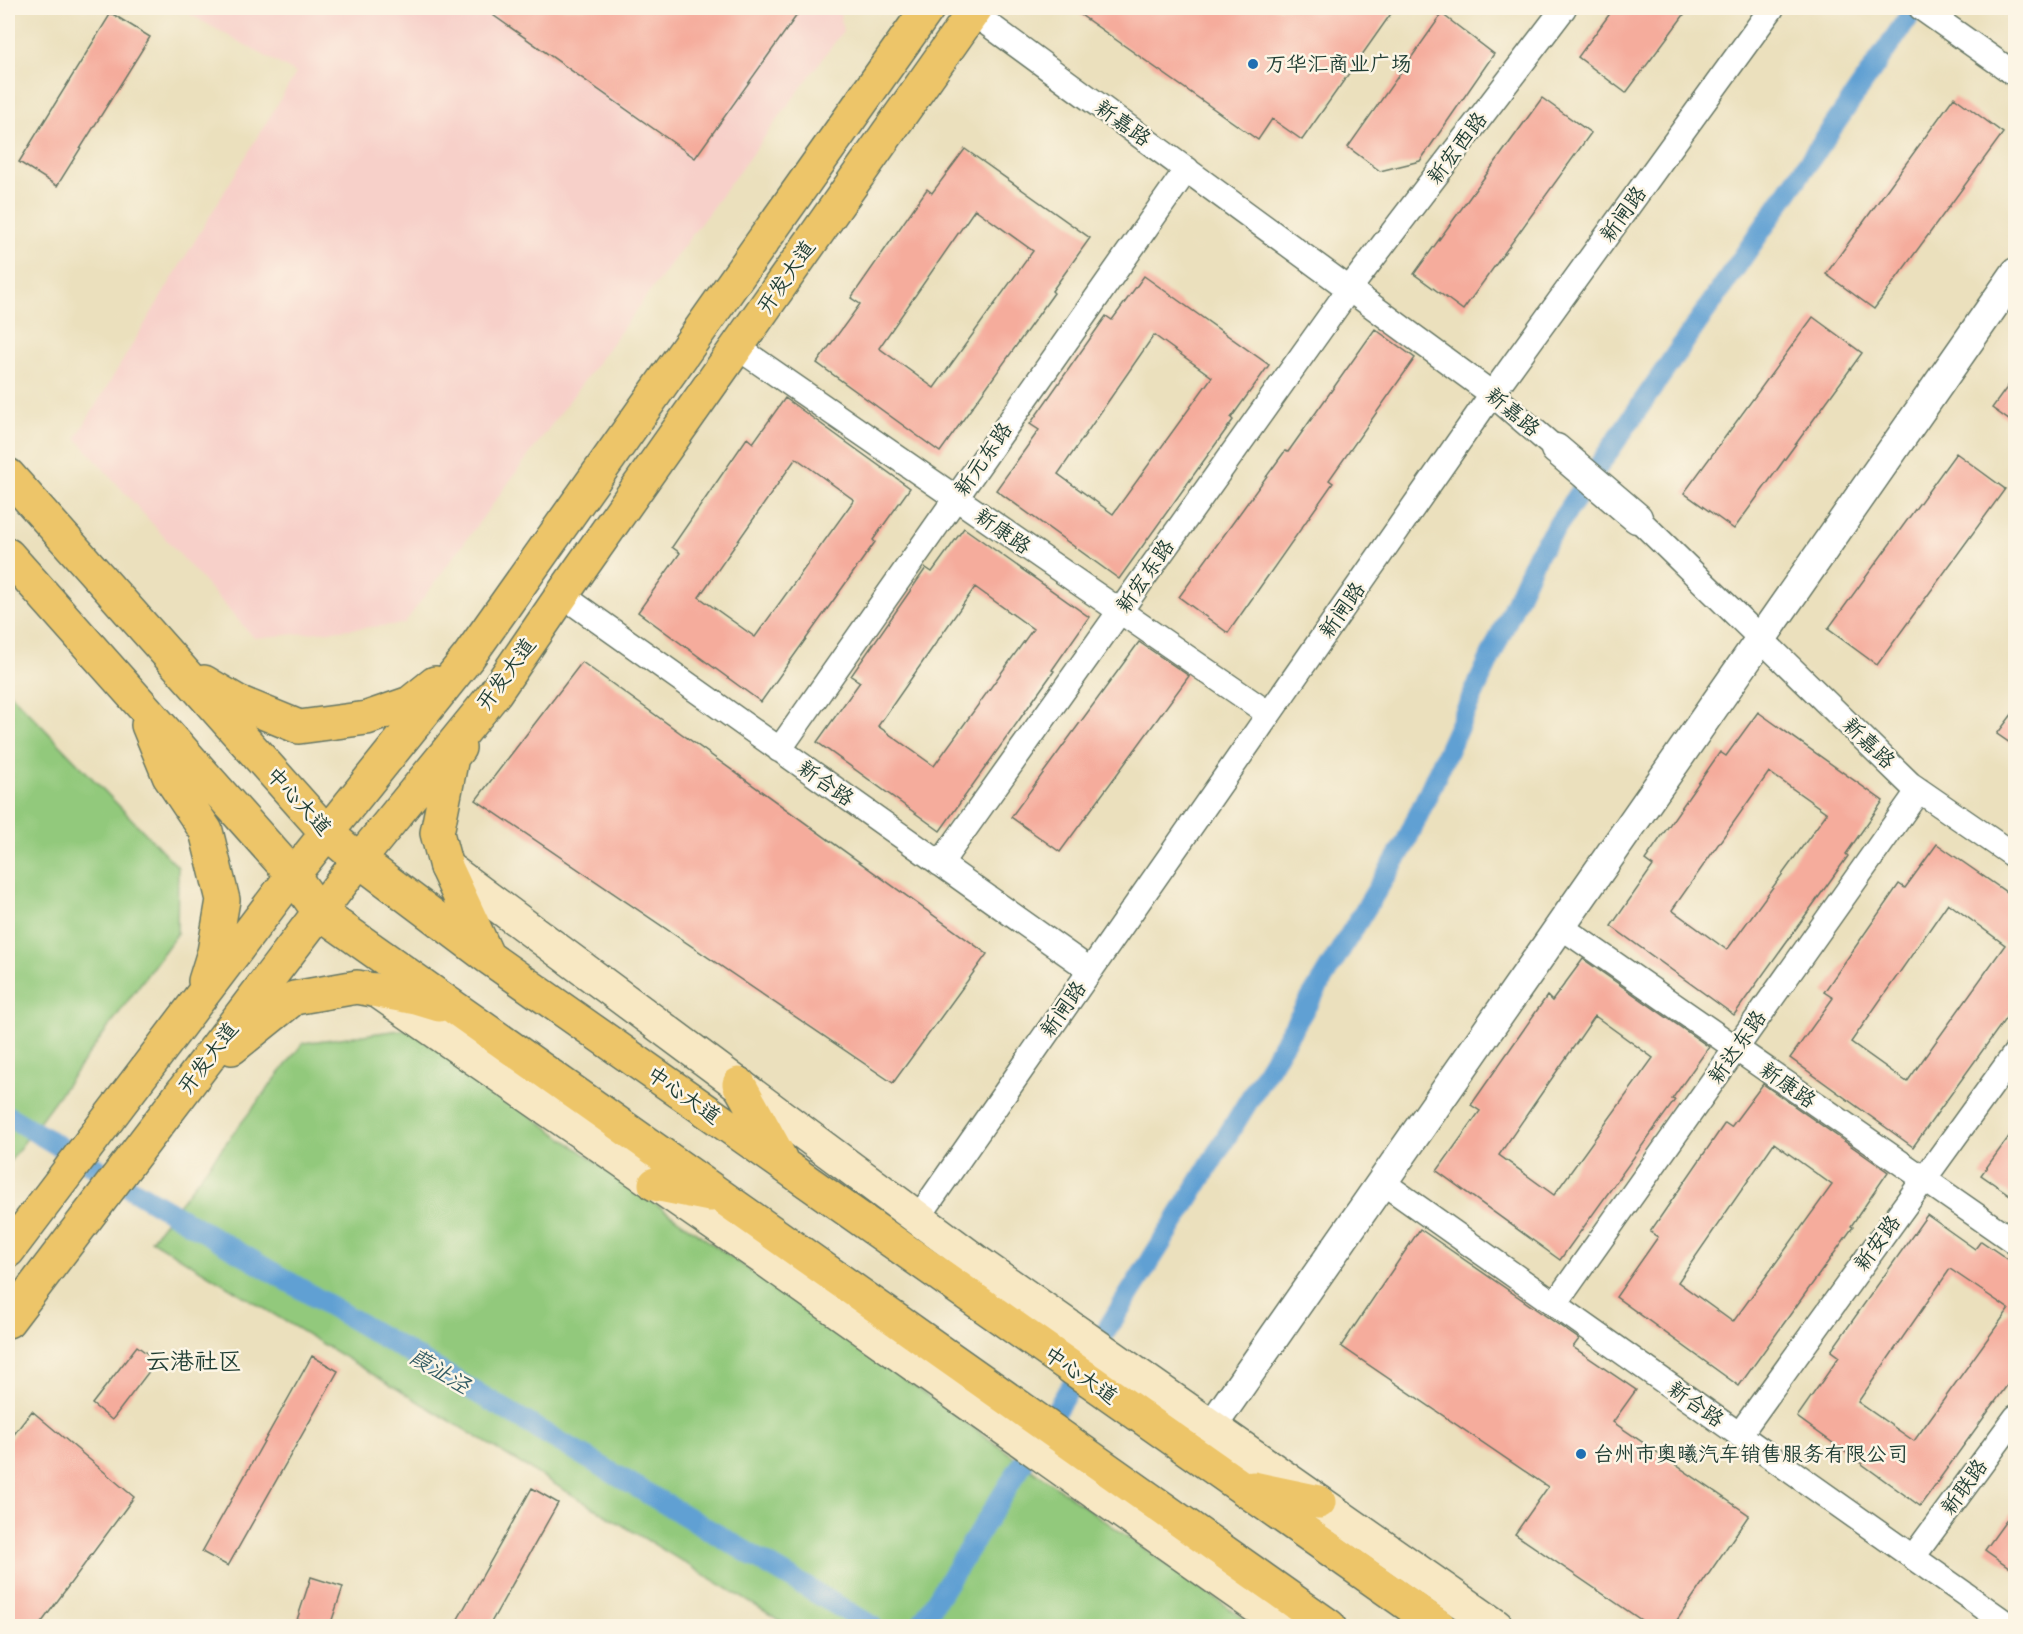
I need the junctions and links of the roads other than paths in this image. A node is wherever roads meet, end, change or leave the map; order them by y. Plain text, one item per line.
1 (1564, 8) edge
2 (1772, 8) edge
3 (1921, 8) edge
4 (921, 10) edge
5 (975, 10) edge
6 (2016, 75) edge
7 (1186, 169) junction
8 (2016, 273) edge
9 (1350, 288) junction
10 (737, 347) junction
11 (1492, 394) junction
12 (1556, 448) joint
13 (8, 475) edge
14 (956, 498) junction
15 (1637, 518) joint
16 (8, 555) edge
17 (562, 595) junction
18 (1120, 611) junction
19 (1761, 638) junction
20 (469, 656) junction
21 (179, 668) junction
22 (495, 693) junction
23 (140, 704) junction
24 (1269, 714) junction
25 (779, 750) junction
26 (1919, 790) junction
27 (326, 832) junction
28 (2016, 857) edge
29 (359, 860) junction
30 (940, 864) junction
31 (446, 867) junction
32 (293, 874) junction
33 (319, 912) junction
34 (1560, 926) junction
35 (488, 957) junction
36 (1090, 970) junction
37 (376, 990) junction
38 (201, 996) junction
39 (461, 1012) junction
40 (1736, 1048) junction
41 (2016, 1052) edge
42 (739, 1084) junction
43 (185, 1088) junction
44 (786, 1167) junction
45 (1923, 1179) junction
46 (1382, 1182) junction
47 (655, 1184) junction
48 (722, 1197) junction
49 (918, 1218) junction
50 (2016, 1243) edge
51 (8, 1251) edge
52 (1555, 1304) junction
53 (8, 1321) edge
54 (991, 1403) junction
55 (2016, 1417) edge
56 (1212, 1426) junction
57 (1739, 1435) junction
58 (1053, 1447) junction
59 (1239, 1485) junction
60 (1318, 1502) junction
61 (1224, 1552) junction
62 (1913, 1557) junction
63 (1245, 1599) junction
64 (1284, 1626) edge
65 (1329, 1626) edge
66 (1439, 1626) edge
67 (1496, 1626) edge
68 (2010, 1626) edge

1 - 9 street, 新宏西路
2 - 11 street, 新闸路
3 - 6 street
4 - 20 main road, 开发大道
5 - 7 street, 新嘉路
5 - 10 main road, 开发大道
7 - 9 street, 新嘉路
7 - 14 street, 新元东路
8 - 19 street
9 - 11 street, 新嘉路
9 - 18 street, 新宏东路
10 - 14 street, 新康路
10 - 17 main road, 开发大道
11 - 12 street, 新嘉路
11 - 24 street, 新闸路
12 - 15 street, 新嘉路
13 - 21 main road, 中心大道
14 - 18 street, 新康路
14 - 25 street, 新元东路
15 - 19 street, 新嘉路
16 - 23 main road
17 - 22 main road, 开发大道
17 - 25 street, 新合路
18 - 24 street, 新康路
18 - 30 street, 新宏东路
19 - 26 street, 新嘉路
19 - 34 street
20 - 21 main road
20 - 27 main road, 开发大道
21 - 27 main road, 中心大道
22 - 29 main road, 开发大道
22 - 31 main road
23 - 32 main road
23 - 38 main road
24 - 36 street, 新闸路
25 - 30 street, 新合路
26 - 28 street, 新嘉路
26 - 40 street, 新达东路
27 - 29 main road, 中心大道
27 - 32 main road, 开发大道
29 - 33 main road, 开发大道
29 - 35 main road, 中心大道
30 - 36 street, 新合路
31 - 35 main road
31 - 42 main road
32 - 33 main road
32 - 38 main road, 开发大道
33 - 39 main road
33 - 43 main road, 开发大道
34 - 40 street, 新康路
34 - 46 street
35 - 44 main road, 中心大道
36 - 49 street, 新闸路
37 - 39 main road
37 - 43 main road
37 - 47 main road
38 - 51 main road, 开发大道
39 - 48 main road
40 - 45 street, 新康路
40 - 52 street, 新达东路
41 - 45 street, 新安路
42 - 44 main road
42 - 49 main road
43 - 53 main road, 开发大道
44 - 59 main road, 中心大道
45 - 50 street, 新康路
45 - 57 street, 新安路
46 - 52 street, 新合路
46 - 56 street
47 - 48 main road
47 - 54 main road
48 - 54 main road
49 - 56 main road
52 - 57 street, 新合路
54 - 58 main road
55 - 62 street, 新联路
56 - 60 main road
57 - 62 street, 新合路
58 - 61 main road
58 - 63 main road
59 - 60 main road
59 - 66 main road, 中心大道
60 - 67 main road
61 - 63 main road
61 - 65 main road
62 - 68 street, 新合路
63 - 64 main road

